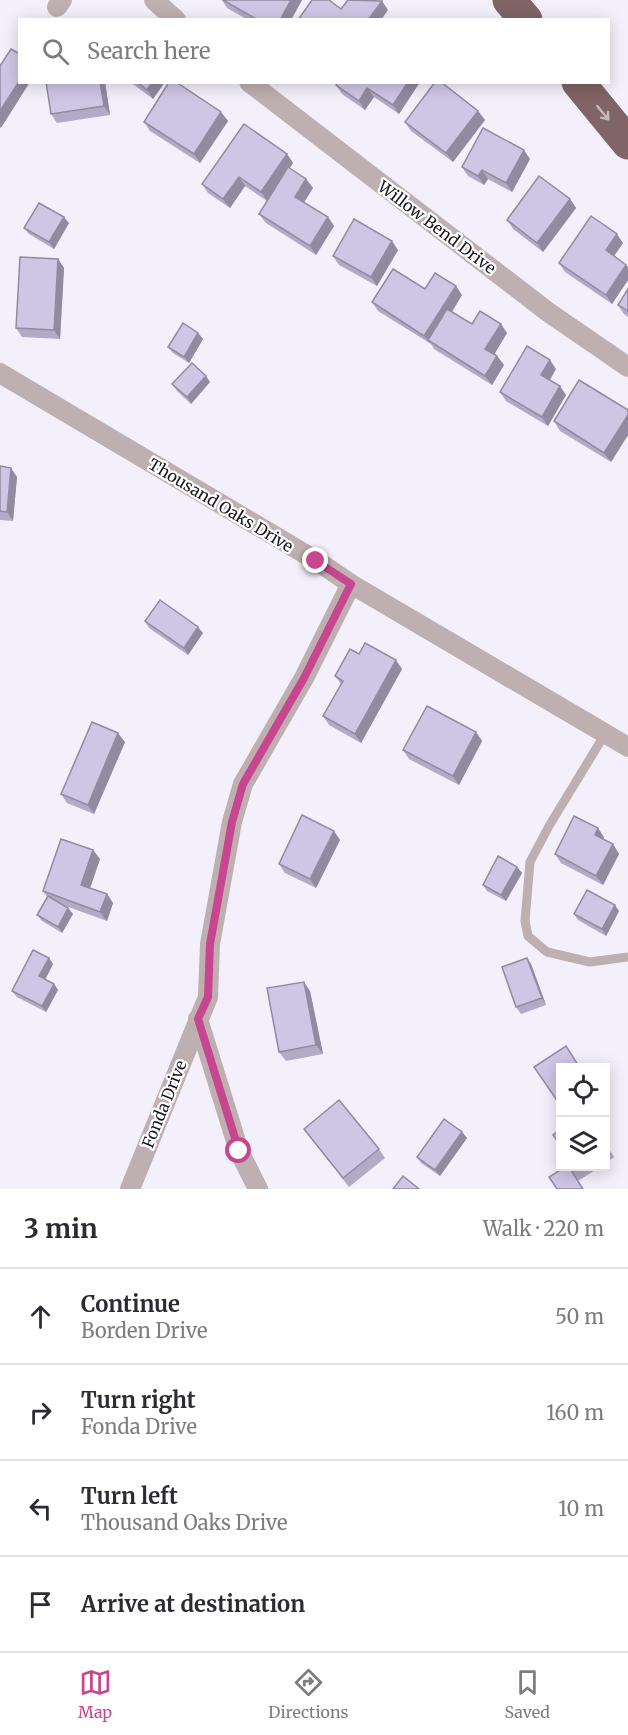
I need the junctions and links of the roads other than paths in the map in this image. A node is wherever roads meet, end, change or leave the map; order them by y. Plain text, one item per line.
1 (153, 0) edge
2 (509, 0) edge
3 (174, 18) edge
4 (524, 18) edge
5 (252, 84) edge
6 (580, 84) edge
7 (628, 143) edge
8 (628, 367) edge
9 (0, 373) edge
10 (351, 584) junction
11 (605, 734) junction
12 (628, 747) edge
13 (628, 957) edge
14 (198, 1019) junction
15 (130, 1189) edge
16 (258, 1189) edge

1 - 3 street
2 - 4 highway
5 - 8 street, Willow Bend Drive
6 -> 7 highway
9 - 10 street, Thousand Oaks Drive
10 - 11 street, Thousand Oaks Drive
10 - 14 street, Fonda Drive
11 - 12 street, Thousand Oaks Drive
11 - 13 lane
14 - 15 street, Fonda Drive
14 - 16 street

